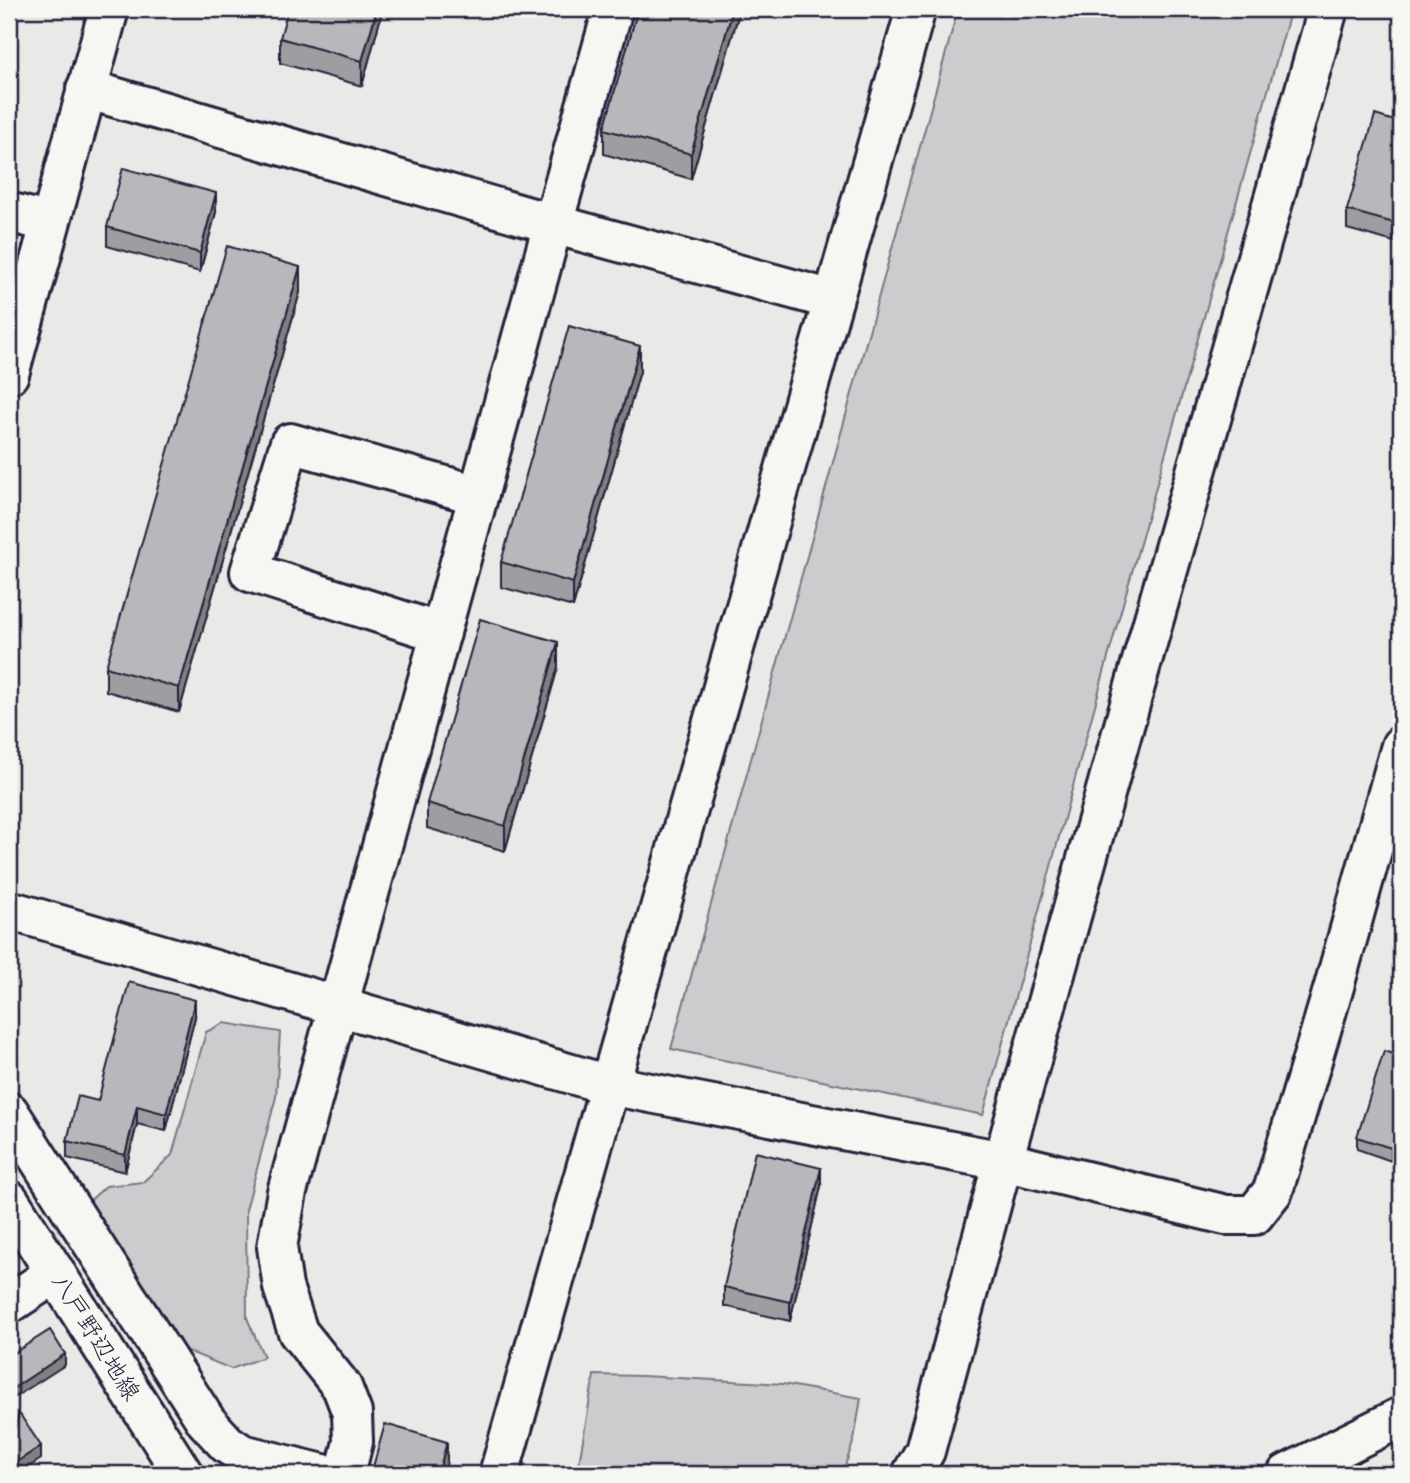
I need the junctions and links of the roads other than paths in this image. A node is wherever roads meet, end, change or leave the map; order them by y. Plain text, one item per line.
1 (109, 9) edge
2 (613, 9) edge
3 (916, 9) edge
4 (1328, 9) edge
5 (86, 89) junction
6 (9, 212) edge
7 (50, 223) junction
8 (552, 224) junction
9 (832, 300) junction
10 (9, 374) edge
11 (478, 495) junction
12 (440, 633) junction
13 (1401, 746) edge
14 (9, 910) edge
15 (338, 1004) junction
16 (609, 1085) junction
17 (9, 1112) edge
18 (1003, 1161) junction
19 (9, 1200) edge
20 (56, 1273) junction
21 (9, 1304) edge
22 (1401, 1417) edge
23 (183, 1474) edge
24 (323, 1474) edge
25 (345, 1474) edge
26 (499, 1474) edge
27 (912, 1474) edge
28 (1287, 1474) edge

1 - 5 main road
2 - 8 main road
3 - 9 main road
4 - 18 main road
5 - 7 main road
5 - 8 main road
6 - 7 main road
7 - 10 main road
8 - 9 main road
8 - 11 main road
9 - 16 main road
11 - 12 main road
11 - 12 main road
12 - 15 main road
13 - 18 main road
14 - 15 main road
15 - 16 main road
15 - 25 main road
16 - 18 main road
16 - 26 main road
17 - 24 main road
18 - 27 main road
19 - 20 main road, 八戸野辺地線
20 - 21 main road
20 - 23 main road, 八戸野辺地線
22 - 28 main road

